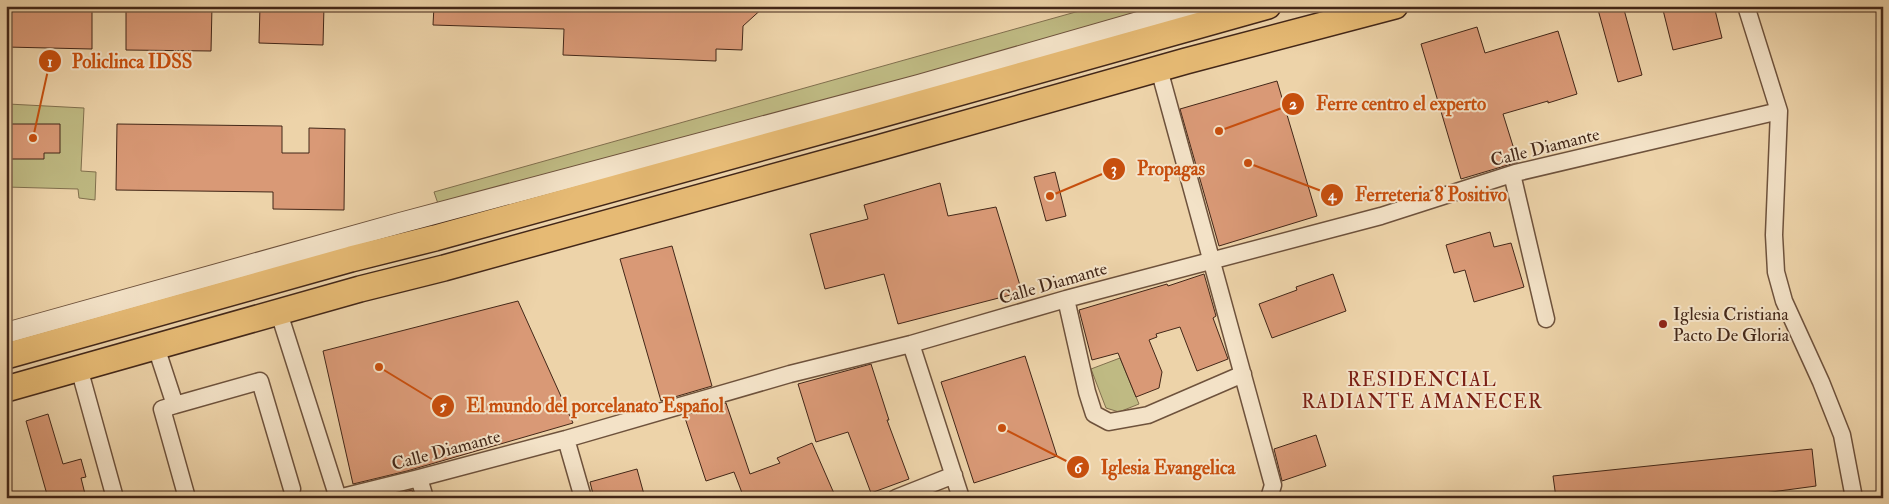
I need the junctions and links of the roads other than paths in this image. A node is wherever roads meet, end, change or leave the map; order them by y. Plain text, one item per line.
1 (1194, 6) edge
2 (1268, 6) edge
3 (1396, 6) edge
4 (1746, 6) edge
5 (1159, 68) junction
6 (1779, 111) junction
7 (1512, 174) junction
8 (1212, 260) junction
9 (1066, 299) junction
10 (279, 312) junction
11 (1546, 319) dead end
12 (6, 333) edge
13 (911, 344) junction
14 (156, 347) junction
15 (6, 356) edge
16 (79, 368) junction
17 (1243, 374) junction
18 (6, 389) edge
19 (175, 405) junction
20 (566, 439) junction
21 (954, 475) junction
22 (419, 478) junction
23 (292, 489) dead end
24 (115, 498) edge
25 (188, 498) edge
26 (338, 498) edge
27 (425, 498) edge
28 (583, 498) edge
29 (896, 498) edge
30 (962, 498) edge
31 (1269, 498) edge
32 (1854, 498) edge

1 - 12 street
2 - 15 main road
3 - 5 main road
4 - 6 street
5 - 8 street
5 - 10 main road
6 - 7 street, Calle Diamante
6 - 32 street
7 - 8 street, Calle Diamante
7 - 11 street
8 - 9 street, Calle Diamante
8 - 17 street
9 - 13 street, Calle Diamante
9 - 17 street
10 - 14 main road
10 - 26 street
13 - 20 street, Calle Diamante
13 - 21 street
14 - 16 main road
14 - 19 street
16 - 18 main road
16 - 24 street
17 - 31 street
19 - 23 street
19 - 25 street
20 - 22 street, Calle Diamante
20 - 28 street
21 - 29 street
21 - 30 street
22 - 26 street, Calle Diamante
22 - 27 street

